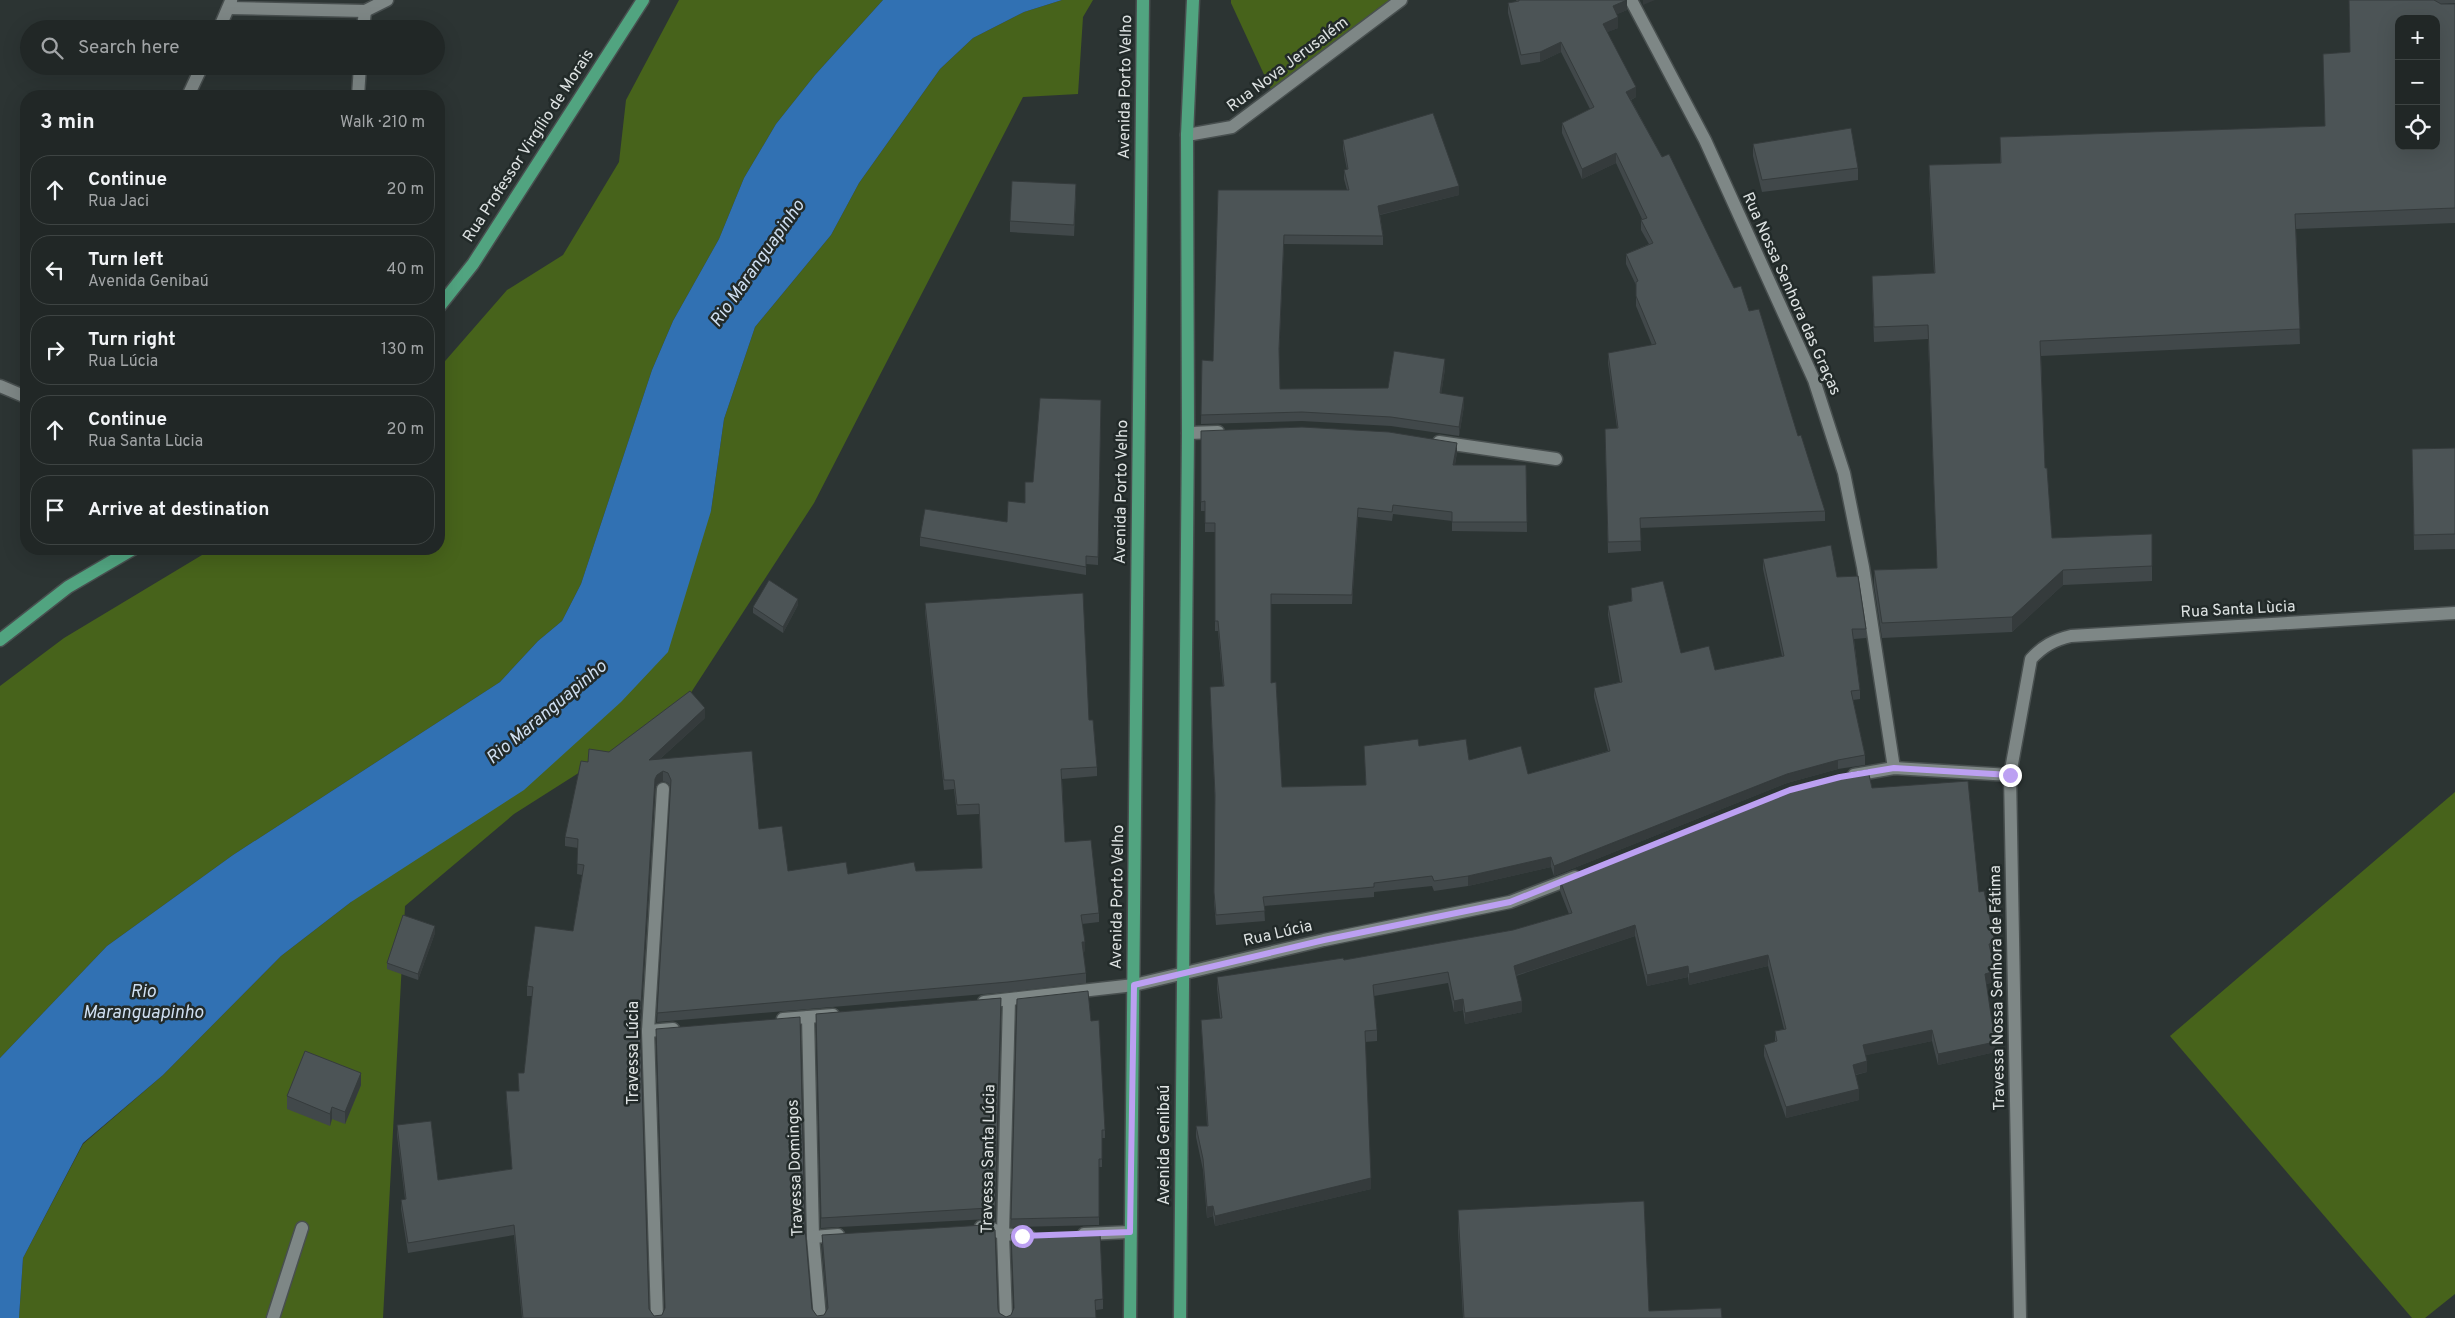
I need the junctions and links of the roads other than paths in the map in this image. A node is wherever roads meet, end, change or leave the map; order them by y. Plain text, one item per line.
1 (388, 0) edge
2 (643, 0) edge
3 (1401, 0) edge
4 (1631, 0) edge
5 (230, 4) edge
6 (1193, 5) edge
7 (1143, 6) edge
8 (365, 11) junction
9 (223, 20) edge
10 (364, 20) edge
11 (198, 75) edge
12 (359, 75) edge
13 (191, 90) edge
14 (358, 90) edge
15 (1187, 135) junction
16 (445, 299) edge
17 (0, 386) edge
18 (20, 394) edge
19 (1235, 432) edge
20 (1188, 434) junction
21 (1429, 440) edge
22 (1556, 459) dead end
23 (122, 555) edge
24 (2455, 613) edge
25 (0, 640) edge
26 (2031, 659) joint
27 (1894, 768) junction
28 (2010, 775) junction
29 (1840, 777) edge
30 (664, 789) edge
31 (1583, 874) edge
32 (1182, 972) junction
33 (1134, 985) junction
34 (1009, 1000) junction
35 (970, 1003) edge
36 (846, 1014) edge
37 (808, 1017) junction
38 (770, 1020) edge
39 (685, 1028) edge
40 (648, 1031) junction
41 (967, 1227) edge
42 (302, 1228) dead end
43 (1130, 1232) junction
44 (852, 1234) edge
45 (1003, 1234) junction
46 (1071, 1234) edge
47 (1042, 1236) edge
48 (813, 1237) junction
49 (273, 1318) edge
50 (657, 1318) edge
51 (820, 1318) edge
52 (1006, 1318) edge
53 (1130, 1318) edge
54 (1180, 1318) edge
55 (2020, 1318) edge

1 - 8 street
2 - 16 main road, Rua Professor Virgílio de Morais
3 - 15 street, Rua Nova Jerusalém
4 - 27 street, Rua Nossa Senhora das Graças
5 - 8 street
5 - 9 street
6 - 15 main road
7 - 33 main road, Avenida Porto Velho
8 - 10 street
11 - 13 street
12 - 14 street
15 - 20 main road
17 - 18 street
19 - 20 street
20 - 32 main road
21 - 22 street
23 - 25 main road
24 - 26 street, Rua Santa Lùcia
26 - 28 street, Travessa Nossa Senhora de Fátima
27 - 28 street
27 - 29 street
28 - 55 street, Travessa Nossa Senhora de Fátima
30 - 40 street, Travessa Lúcia
31 - 32 street, Rua Lúcia
32 - 33 street, Rua Lúcia
32 - 54 main road, Avenida Genibaú
33 - 34 street, Rua Lúcia
33 - 43 main road, Avenida Genibaú
34 - 35 street, Rua Lúcia
34 - 45 street, Travessa Santa Lúcia
36 - 37 street
37 - 38 street
37 - 48 street, Travessa Domingos
39 - 40 street
40 - 50 street, Travessa Lúcia
41 - 45 street
42 - 49 street
43 - 46 street
43 - 53 main road, Avenida Genibaú
44 - 48 street
45 - 47 street
45 - 52 street, Travessa Santa Lúcia
48 - 51 street, Travessa Domingos

